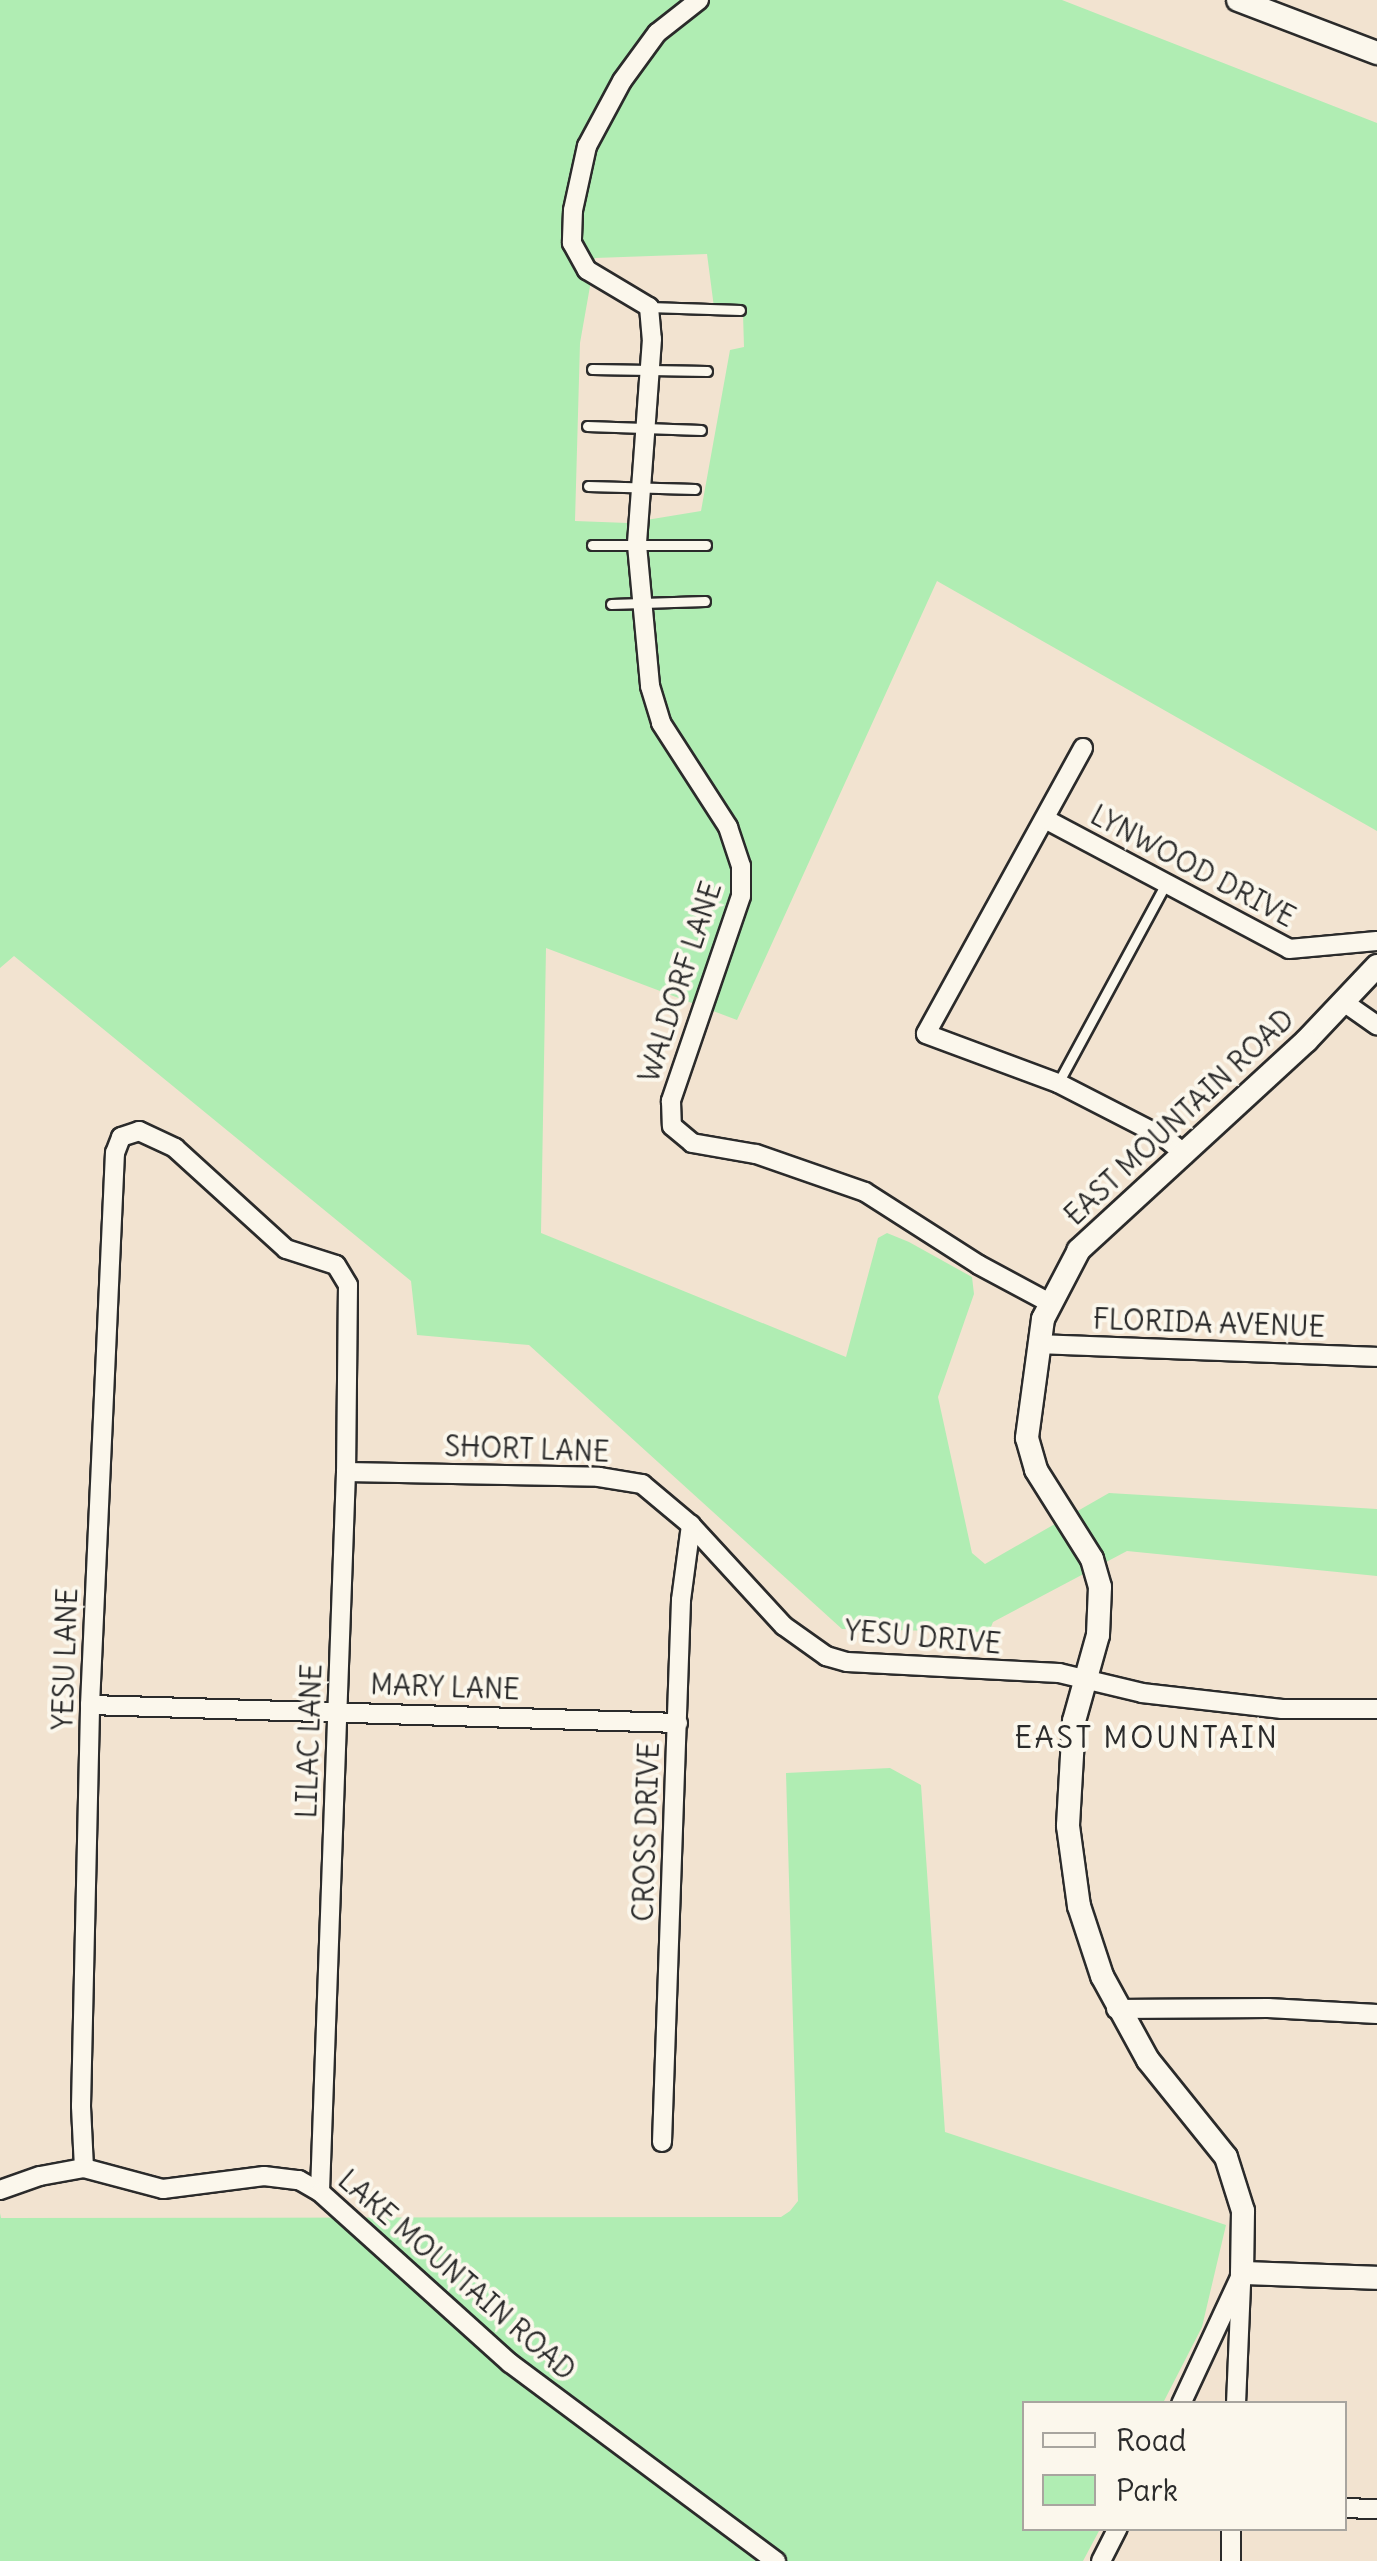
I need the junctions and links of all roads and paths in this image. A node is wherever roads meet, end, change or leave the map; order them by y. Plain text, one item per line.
1 (699, 0) edge
2 (1238, 0) edge
3 (1377, 53) edge
4 (649, 307) junction
5 (740, 310) dead end
6 (592, 369) dead end
7 (649, 370) junction
8 (707, 371) dead end
9 (586, 426) dead end
10 (643, 428) junction
11 (701, 430) dead end
12 (588, 486) dead end
13 (638, 486) junction
14 (695, 488) dead end
15 (592, 544) dead end
16 (637, 545) junction
17 (706, 546) dead end
18 (705, 601) dead end
19 (642, 603) junction
20 (611, 604) dead end
21 (1083, 748) dead end
22 (1045, 819) junction
23 (1166, 883) junction
24 (1377, 941) edge
25 (1377, 966) edge
26 (1345, 1002) junction
27 (1377, 1025) edge
28 (1058, 1083) junction
29 (1185, 1154) junction
30 (348, 1293) joint
31 (1048, 1302) junction
32 (1039, 1344) junction
33 (1377, 1357) edge
34 (346, 1472) junction
35 (692, 1524) junction
36 (1085, 1680) junction
37 (90, 1704) junction
38 (1377, 1710) edge
39 (338, 1711) junction
40 (678, 1723) junction
41 (1116, 2009) junction
42 (1377, 2014) edge
43 (662, 2142) dead end
44 (84, 2168) junction
45 (0, 2190) edge
46 (320, 2192) junction
47 (1242, 2273) junction
48 (1377, 2278) edge
49 (1181, 2401) edge
50 (1236, 2401) edge
51 (1347, 2508) edge
52 (1377, 2510) edge
53 (1116, 2531) edge
54 (1232, 2531) edge
55 (776, 2561) edge
56 (1101, 2561) edge
57 (1231, 2561) edge

1 - 4 street
2 - 3 street
4 - 5 lane
4 - 7 street, WALDORF LANE
6 - 7 lane
7 - 8 lane
7 - 10 street, WALDORF LANE
9 - 10 lane
10 - 11 lane
10 - 13 street, WALDORF LANE
12 - 13 lane
13 - 14 lane
13 - 16 street, WALDORF LANE
15 - 16 lane
16 - 17 lane
16 - 19 street, WALDORF LANE
18 - 19 lane
19 - 20 lane
19 - 31 street, WALDORF LANE
21 - 22 street
22 - 23 street, LYNWOOD DRIVE
22 - 28 street
23 - 24 street, LYNWOOD DRIVE
23 - 28 lane
25 - 26 street, EAST MOUNTAIN ROAD
26 - 27 street
26 - 29 street, EAST MOUNTAIN ROAD
28 - 29 street
29 - 31 street, EAST MOUNTAIN ROAD
30 - 34 street, LILAC LANE
30 - 37 street, YESU LANE
31 - 32 street, EAST MOUNTAIN ROAD
32 - 33 street, FLORIDA AVENUE
32 - 36 street, EAST MOUNTAIN ROAD
34 - 35 street, SHORT LANE
34 - 39 street, LILAC LANE
35 - 36 street, YESU DRIVE
35 - 40 street, CROSS DRIVE
36 - 38 street, YESU DRIVE
36 - 41 street, EAST MOUNTAIN ROAD
37 - 39 street, MARY LANE
37 - 44 street, YESU LANE
39 - 40 street, MARY LANE
39 - 46 street, LILAC LANE
40 - 43 street, CROSS DRIVE
41 - 42 street
41 - 47 street, EAST MOUNTAIN ROAD
44 - 45 street, LAKE MOUNTAIN ROAD
44 - 46 street, LAKE MOUNTAIN ROAD
46 - 55 street, LAKE MOUNTAIN ROAD
47 - 48 street
47 - 49 street, EAST MOUNTAIN ROAD
47 - 50 street, EAST MOUNTAIN ROAD
51 - 52 street
53 - 56 street
54 - 57 street

